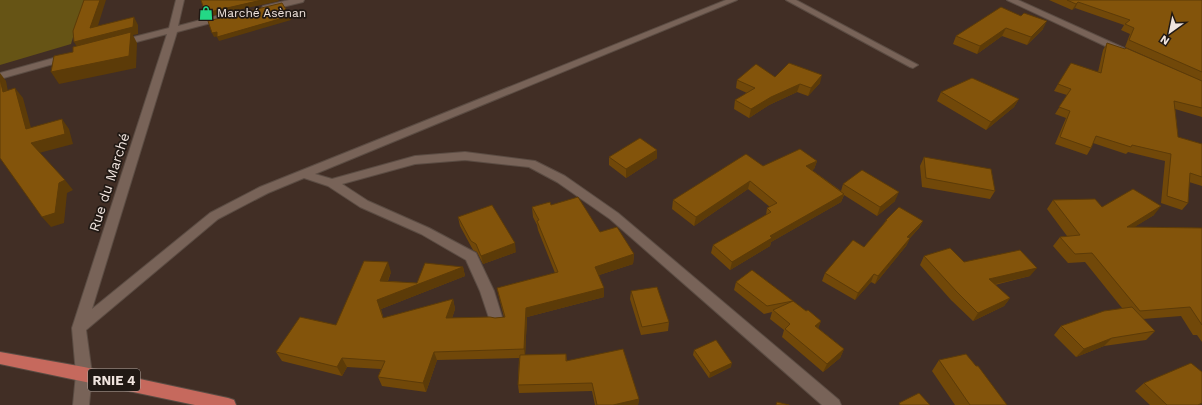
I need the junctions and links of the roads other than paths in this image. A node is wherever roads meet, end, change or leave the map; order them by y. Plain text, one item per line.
1 (180, 0) edge
2 (300, 0) edge
3 (733, 0) edge
4 (790, 0) edge
5 (1011, 0) edge
6 (255, 10) edge
7 (233, 15) edge
8 (173, 29) junction
9 (113, 45) edge
10 (1128, 54) edge
11 (75, 55) edge
12 (914, 65) dead end
13 (0, 76) edge
14 (303, 174) junction
15 (332, 182) junction
16 (496, 320) edge
17 (78, 328) junction
18 (0, 358) edge
19 (84, 374) junction
20 (82, 405) edge
21 (228, 405) edge
22 (833, 405) edge

1 - 8 street, Rue du Marché
2 - 6 street
3 - 14 street
4 - 12 street
5 - 10 street
7 - 8 street
8 - 9 street
8 - 17 street, Rue du Marché
11 - 13 street
14 - 15 street
14 - 17 street
15 - 16 street
15 - 22 street
17 - 19 street, Rue du Marché
18 - 19 main road, RNIE 4
19 - 20 street, Rue du Marché
19 - 21 main road, RNIE 4

